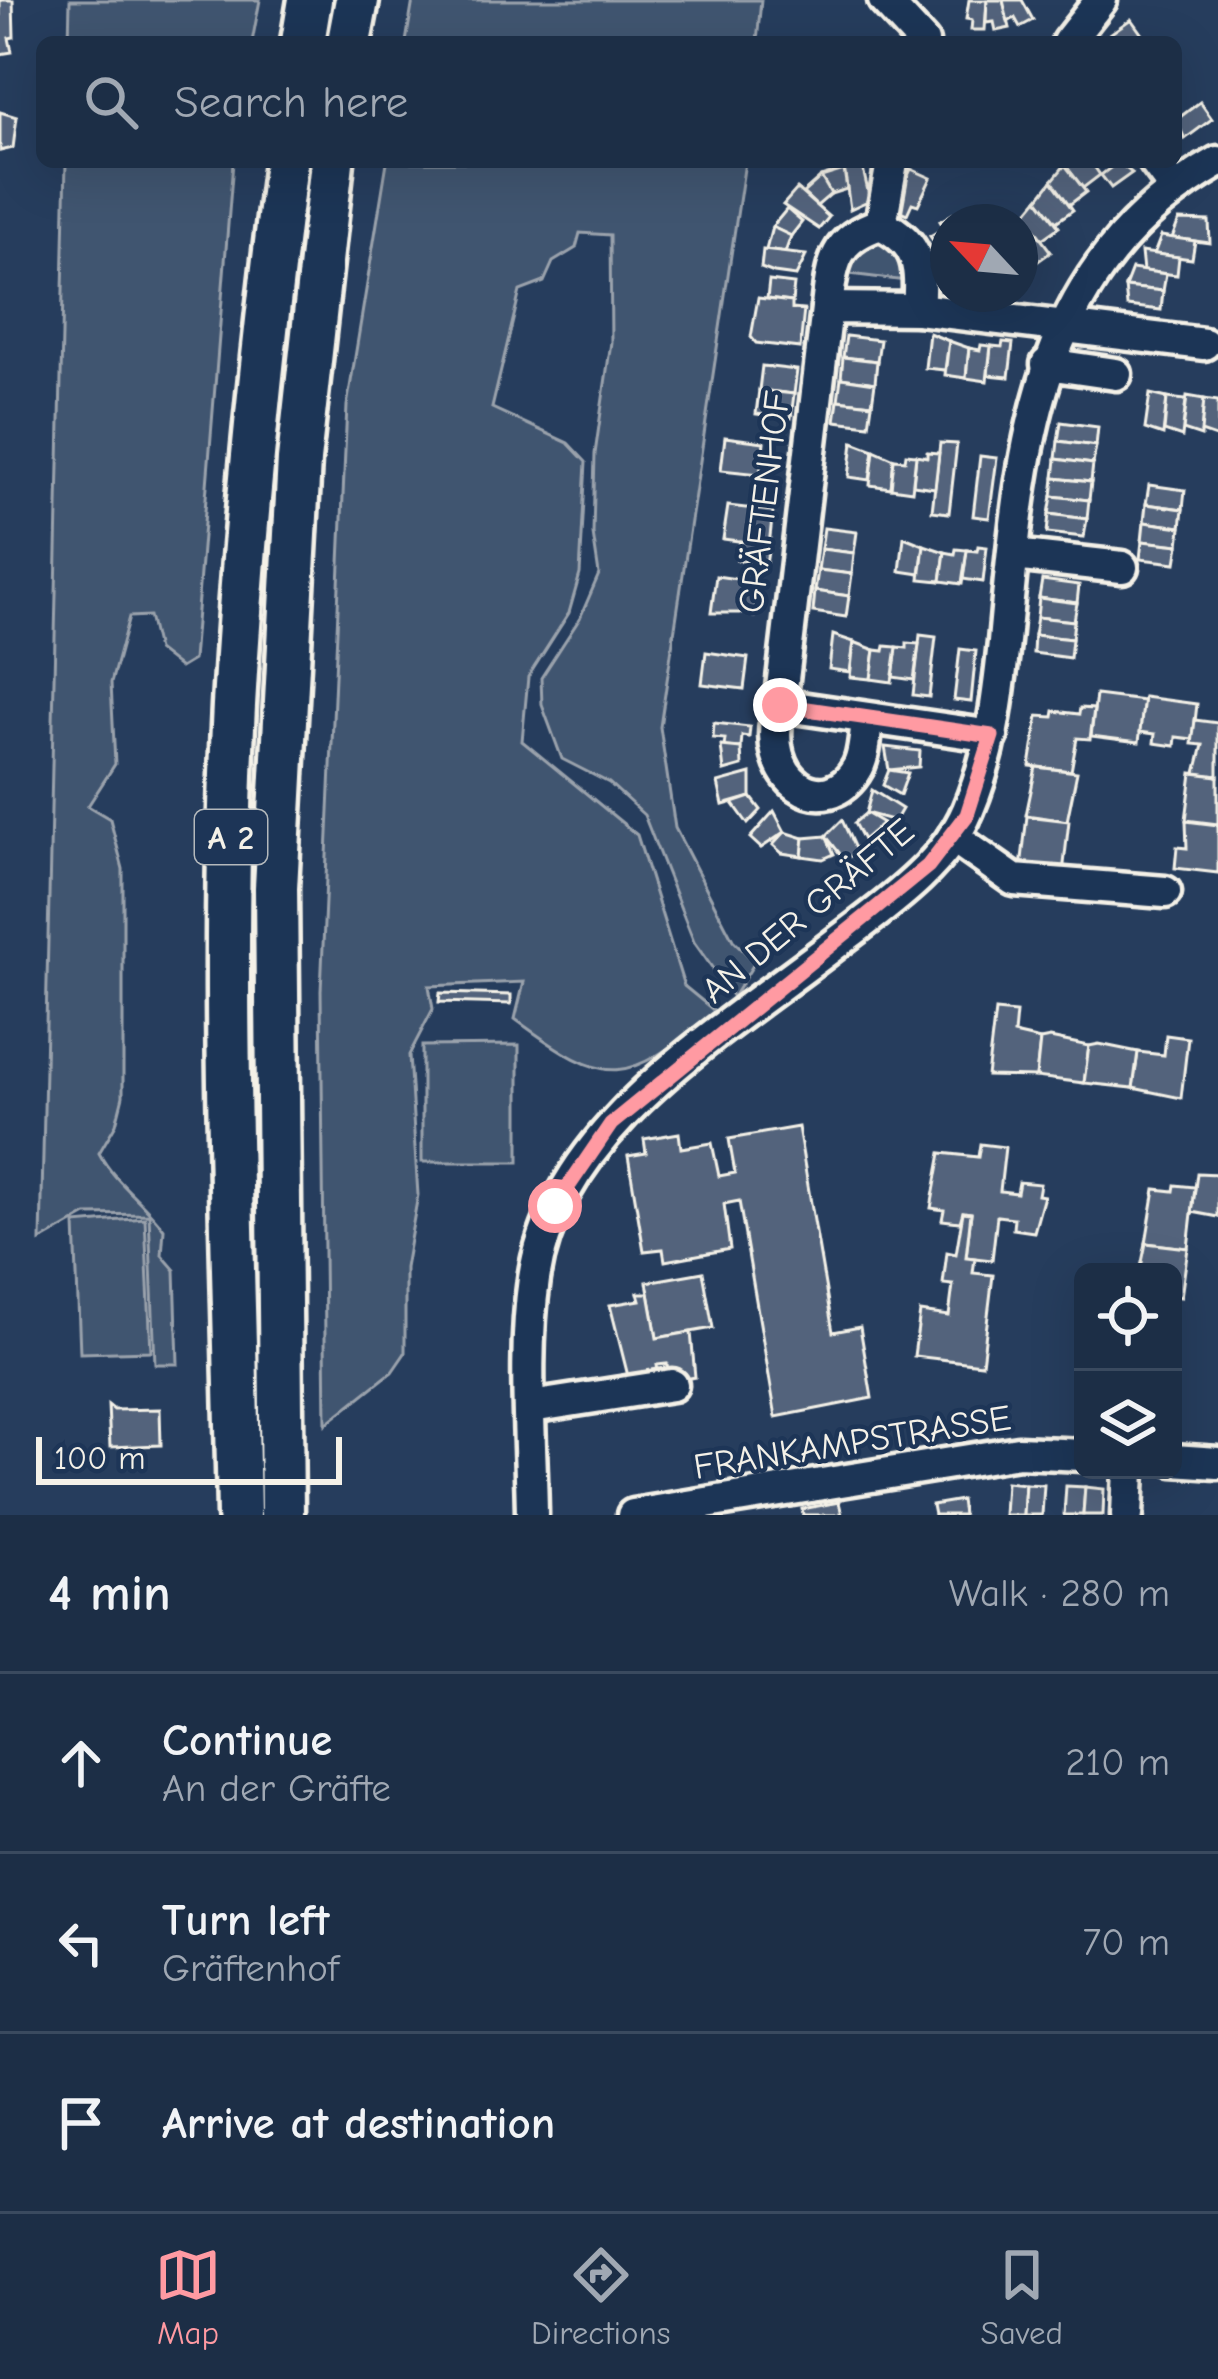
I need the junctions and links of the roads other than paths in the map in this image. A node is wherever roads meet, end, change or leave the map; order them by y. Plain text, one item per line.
1 (310, 0) edge
2 (356, 0) edge
3 (884, 0) edge
4 (1101, 0) edge
5 (304, 36) edge
6 (351, 36) edge
7 (917, 36) edge
8 (1074, 36) edge
9 (1218, 162) edge
10 (285, 168) edge
11 (331, 168) edge
12 (891, 168) edge
13 (1159, 168) edge
14 (1175, 189) junction
15 (881, 224) junction
16 (827, 308) junction
17 (918, 309) junction
18 (1061, 326) junction
19 (1204, 344) dead end
20 (1047, 364) junction
21 (1117, 374) dead end
22 (1014, 555) junction
23 (1122, 567) dead end
24 (780, 705) junction
25 (867, 720) junction
26 (992, 736) junction
27 (953, 837) junction
28 (1165, 892) dead end
29 (671, 1385) dead end
30 (531, 1407) junction
31 (1074, 1455) edge
32 (1182, 1460) edge
33 (1218, 1462) edge
34 (1129, 1479) edge
35 (238, 1515) edge
36 (282, 1515) edge
37 (532, 1515) edge
38 (633, 1515) edge
39 (1127, 1515) edge

1 - 5 highway
2 - 6 highway
3 - 7 street
4 - 8 street
9 - 14 street, AN DER GRÄFTE
10 - 35 highway, A 2
11 - 36 highway, A 2
12 - 15 street
13 - 14 street
14 - 18 street, AN DER GRÄFTE
15 - 16 street, GRÄFTENHOF
15 - 17 street
16 - 17 street
16 - 24 street, GRÄFTENHOF
17 - 18 street
18 - 19 street
18 - 20 street, AN DER GRÄFTE
20 - 21 street
20 - 22 street, AN DER GRÄFTE
22 - 23 street
22 - 26 street, AN DER GRÄFTE
24 - 25 street
24 - 25 street, GRÄFTENHOF
25 - 26 street
26 - 27 street, AN DER GRÄFTE
27 - 28 street
27 - 30 street, AN DER GRÄFTE
29 - 30 street
30 - 37 street, AN DER GRÄFTE
31 - 38 street, FRANKAMPSTRASSE
32 - 33 street
34 - 39 street

